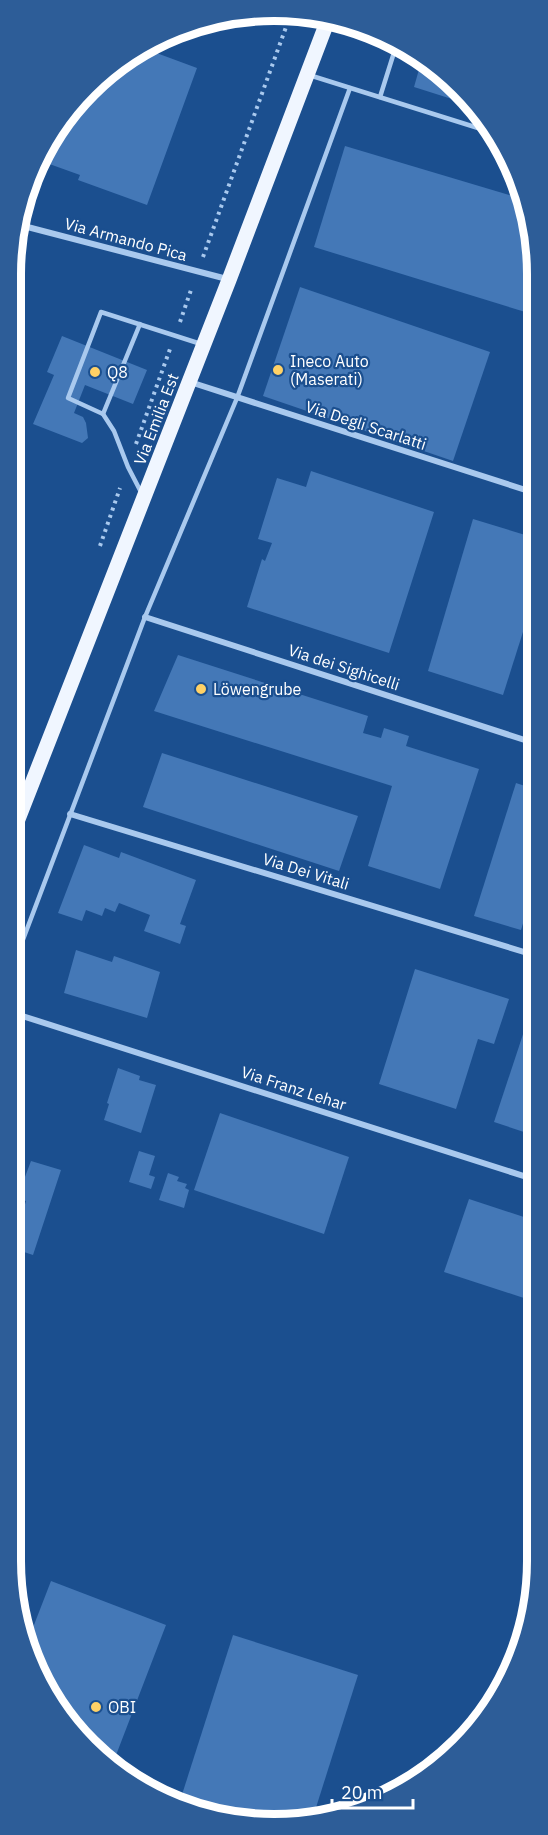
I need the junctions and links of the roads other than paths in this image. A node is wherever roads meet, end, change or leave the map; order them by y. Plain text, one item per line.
1 (325, 26) edge
2 (394, 52) edge
3 (307, 74) junction
4 (350, 88) junction
5 (380, 97) junction
6 (481, 129) edge
7 (26, 227) edge
8 (229, 280) junction
9 (140, 324) junction
10 (204, 345) junction
11 (189, 382) junction
12 (237, 398) junction
13 (103, 414) junction
14 (527, 490) edge
15 (144, 497) junction
16 (145, 617) junction
17 (527, 741) edge
18 (21, 812) edge
19 (70, 814) junction
20 (21, 945) edge
21 (527, 953) edge
22 (21, 1015) edge
23 (527, 1177) edge

1 - 3 main road, Via Emilia Est
2 - 5 lane
3 - 4 lane
3 - 8 main road, Via Emilia Est
4 - 5 lane
4 - 12 lane
5 - 6 lane
7 - 8 street, Via Armando Pica
8 - 10 main road, Via Emilia Est
9 - 10 lane
9 - 13 lane
9 - 13 lane
10 - 11 main road, Via Emilia Est
11 - 12 street, Via Degli Scarlatti
11 - 15 main road, Via Emilia Est
12 - 14 street, Via Degli Scarlatti
12 - 16 lane
13 - 15 lane
15 - 18 main road, Via Emilia Est
16 - 17 street, Via dei Sighicelli
16 - 19 lane
19 - 20 lane
19 - 21 street, Via Dei Vitali
22 - 23 street, Via Franz Lehar

